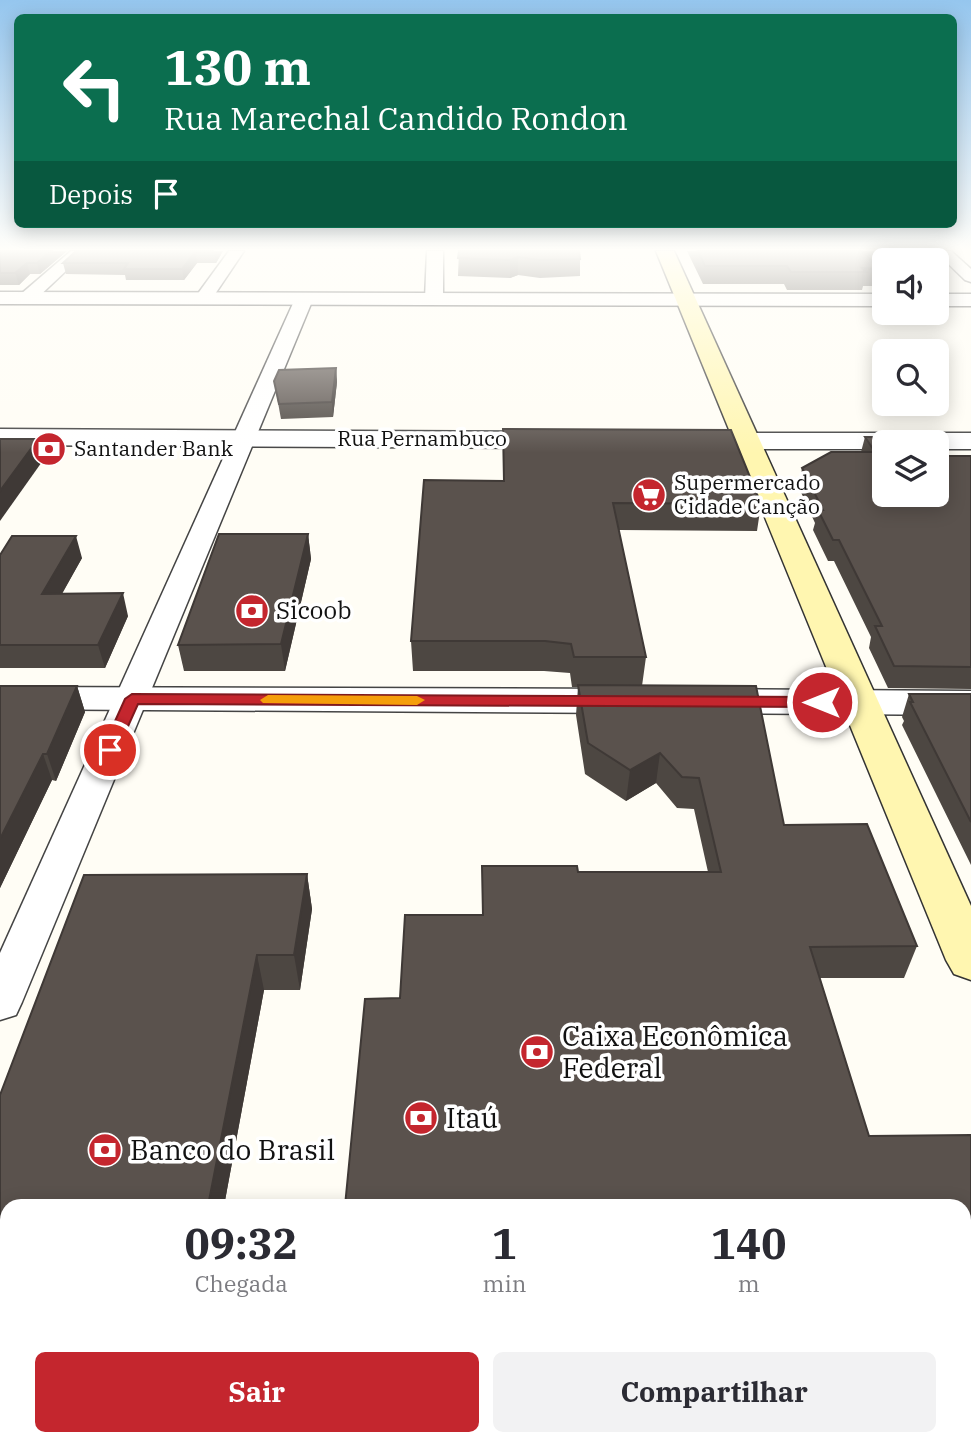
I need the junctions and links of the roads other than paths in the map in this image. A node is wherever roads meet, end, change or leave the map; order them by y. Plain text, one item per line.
1 (295, 318) edge
2 (694, 318) edge
3 (0, 437) edge
4 (243, 438) junction
5 (585, 440) edge
6 (681, 441) edge
7 (749, 441) junction
8 (971, 441) edge
9 (0, 698) edge
10 (132, 699) junction
11 (861, 702) junction
12 (971, 703) edge
13 (971, 960) edge
14 (0, 1002) edge

1 - 4 street
2 - 7 main road
3 - 4 street, Rua Pernambuco
4 - 5 street, Rua Pernambuco
4 - 10 street
6 - 7 street
7 - 8 street
7 - 11 main road
9 - 10 street
10 - 11 street
10 - 14 street
11 - 12 street
11 - 13 main road

